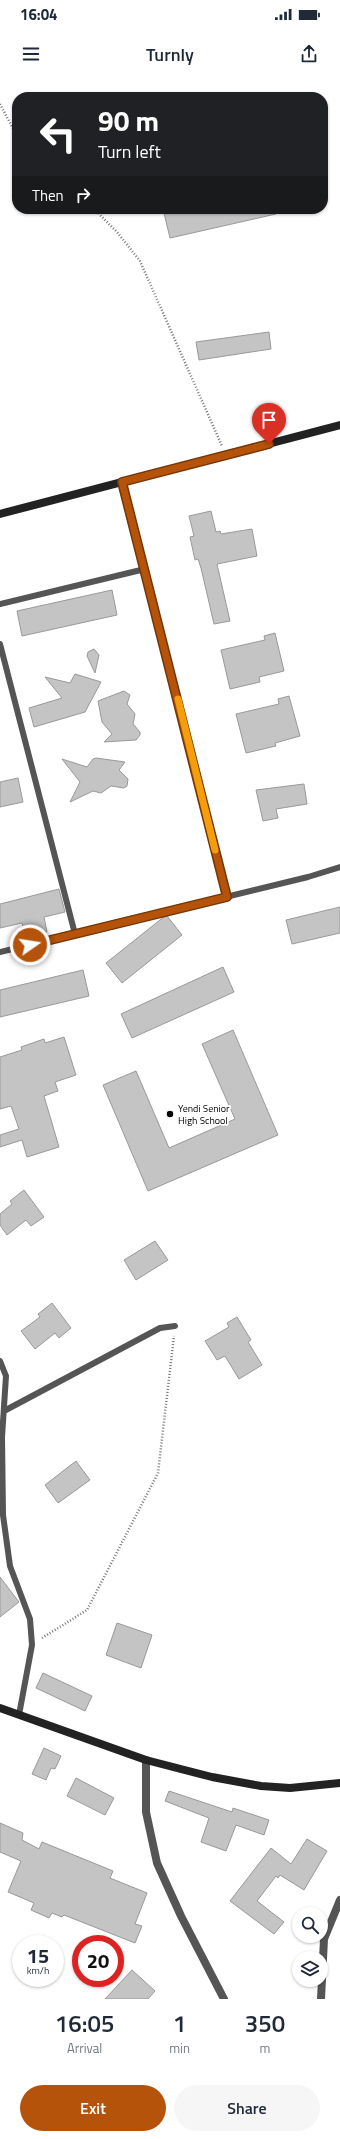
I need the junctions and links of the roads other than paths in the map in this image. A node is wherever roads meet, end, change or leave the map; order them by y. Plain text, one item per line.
1 (340, 425) edge
2 (122, 482) junction
3 (0, 514) edge
4 (145, 569) junction
5 (0, 604) edge
6 (0, 644) edge
7 (340, 867) edge
8 (227, 897) junction
9 (76, 934) junction
10 (0, 952) edge
11 (175, 1326) road end
12 (0, 1361) edge
13 (4, 1411) junction
14 (0, 1708) edge
15 (18, 1715) junction
16 (146, 1760) junction
17 (340, 1783) edge
18 (340, 1900) edge
19 (224, 1999) edge
20 (321, 1999) edge

1 - 2 street
2 - 3 street
2 - 4 lane
4 - 5 lane
4 - 8 lane
6 - 9 lane
7 - 8 lane
8 - 9 lane
9 - 10 lane
11 - 13 lane
12 - 13 lane
13 - 15 lane
14 - 15 street
15 - 16 street
16 - 17 street
16 - 19 street
18 - 20 street

